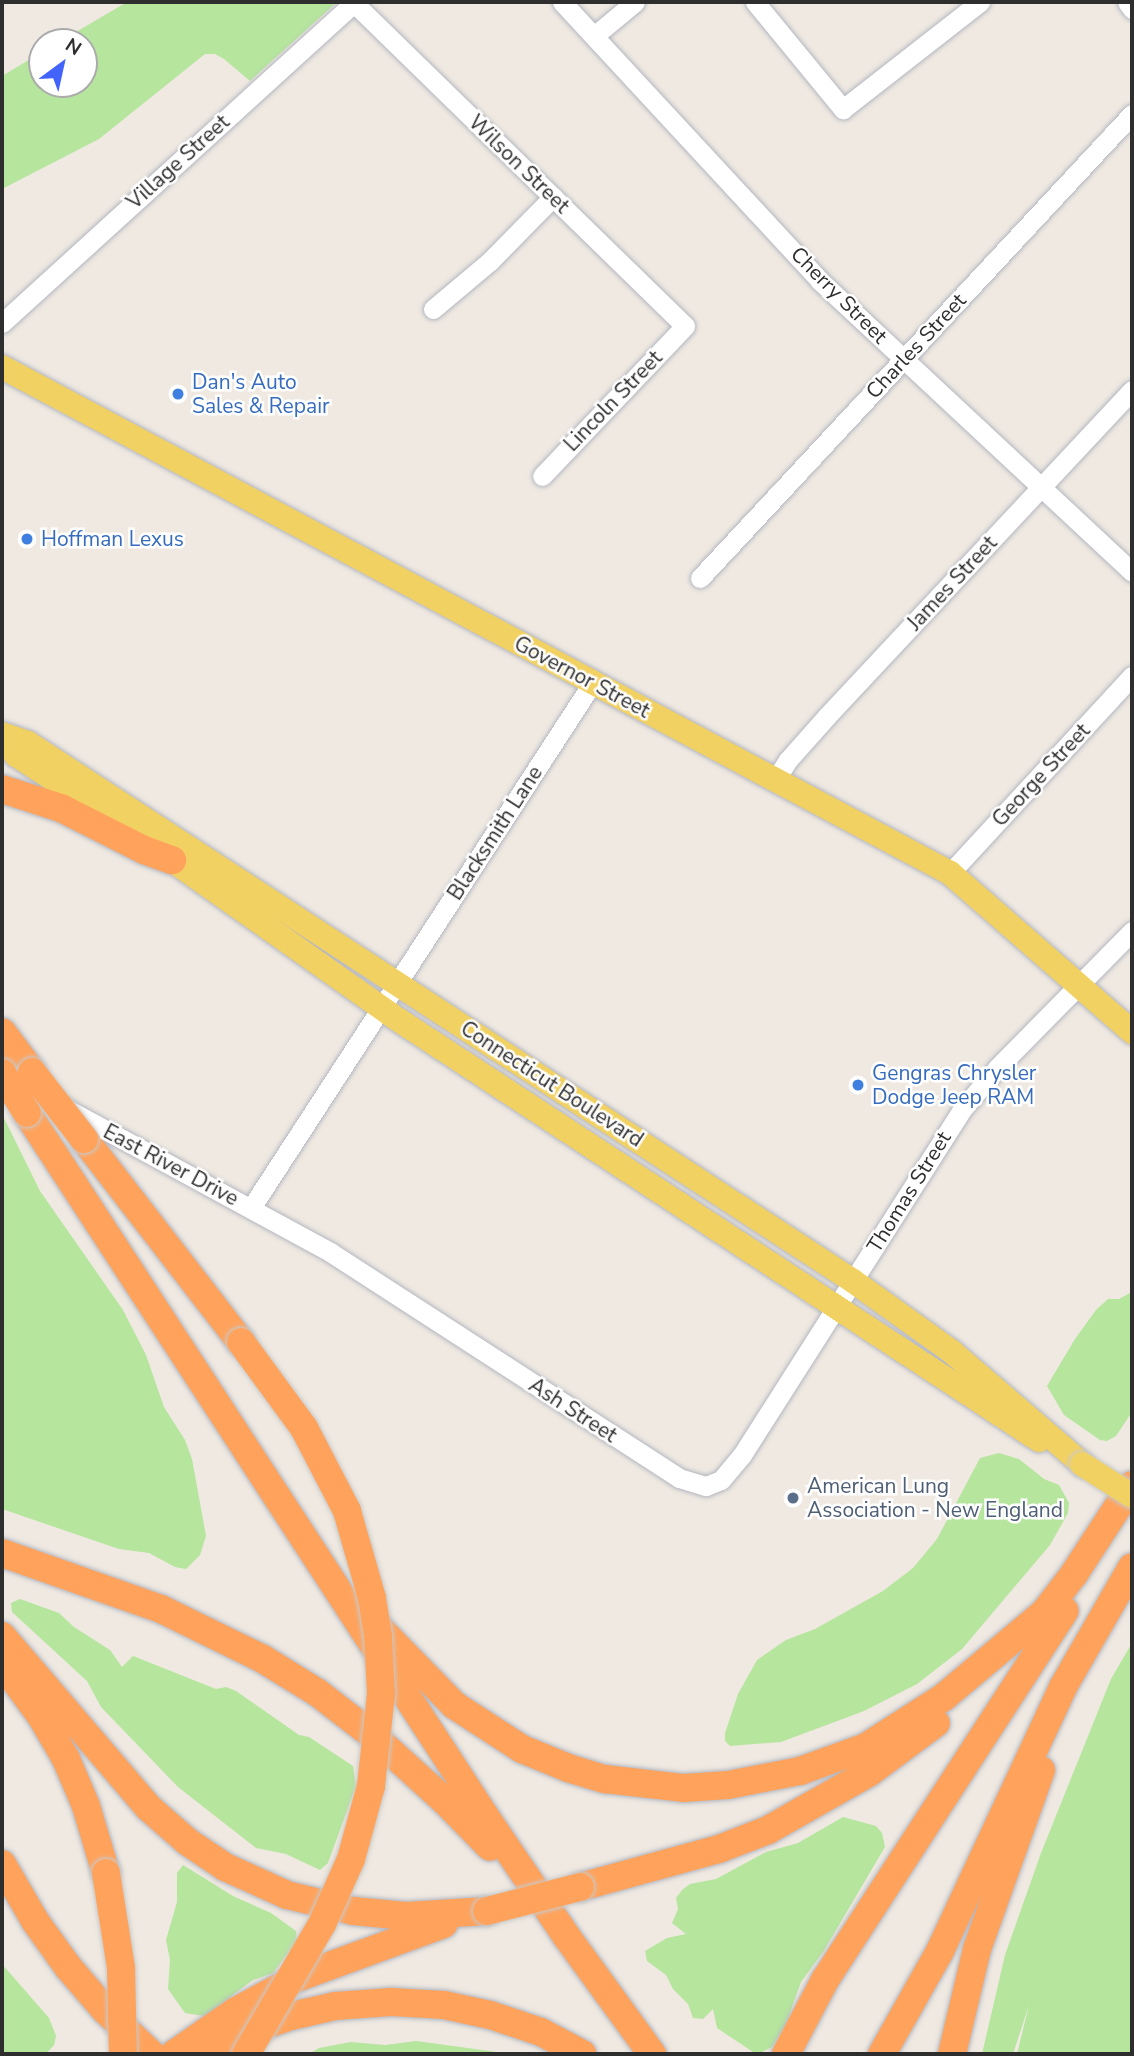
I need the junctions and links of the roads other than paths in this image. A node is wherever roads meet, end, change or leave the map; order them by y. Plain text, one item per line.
1 (354, 2) edge
2 (562, 2) edge
3 (635, 2) edge
4 (755, 2) edge
5 (980, 2) edge
6 (1127, 2) edge
7 (1132, 9) edge
8 (594, 36) junction
9 (1132, 114) edge
10 (553, 197) junction
11 (433, 309) dead end
12 (2, 323) edge
13 (685, 326) joint
14 (904, 360) junction
15 (2, 367) edge
16 (1132, 390) edge
17 (542, 475) dead end
18 (1041, 487) junction
19 (1132, 572) edge
20 (700, 578) dead end
21 (1132, 676) edge
22 (593, 682) junction
23 (2, 736) edge
24 (776, 779) junction
25 (2, 789) edge
26 (172, 860) junction
27 (950, 873) junction
28 (1132, 932) edge
29 (397, 983) junction
30 (1080, 985) junction
31 (381, 1008) junction
32 (2, 1032) edge
33 (1132, 1032) edge
34 (2, 1075) edge
35 (251, 1208) junction
36 (853, 1281) junction
37 (837, 1305) junction
38 (1082, 1464) junction
39 (1132, 1485) edge
40 (1132, 1496) edge
41 (2, 1553) edge
42 (320, 1563) junction
43 (1080, 1565) junction
44 (1132, 1567) edge
45 (1045, 1612) junction
46 (2, 1636) edge
47 (2, 1663) edge
48 (1053, 1707) junction
49 (2, 1864) edge
50 (487, 1911) junction
51 (567, 1937) junction
52 (51, 1945) junction
53 (183, 2052) edge
54 (123, 2054) edge
55 (151, 2054) edge
56 (246, 2054) edge
57 (582, 2054) edge
58 (652, 2054) edge
59 (786, 2054) edge
60 (882, 2054) edge
61 (951, 2054) edge

1 - 10 street, Wilson Street
1 - 12 street, Village Street
2 - 8 street, Cherry Street
3 - 8 street
4 - 5 street
6 - 7 street
8 - 14 street, Cherry Street
9 - 14 street, Charles Street
10 - 11 street
10 - 13 street, Wilson Street
13 - 17 street, Lincoln Street
14 - 18 street, Cherry Street
14 - 20 street, Charles Street
15 - 22 main road, Governor Street
16 - 18 street, James Street
18 - 19 street, Cherry Street
18 - 24 street, James Street
21 - 27 street, George Street
22 - 24 main road, Governor Street
22 - 29 street, Blacksmith Lane
23 - 26 main road, Connecticut Boulevard
23 - 29 main road, Connecticut Boulevard
24 - 27 main road, Governor Street
25 - 26 highway
26 - 31 main road, Connecticut Boulevard
27 - 30 main road, Governor Street
28 - 30 street, Thomas Street
29 - 31 street, East River Drive
29 - 36 main road, Connecticut Boulevard
30 - 33 main road, Governor Street
30 - 36 street, Thomas Street
31 - 35 street, East River Drive
31 - 37 main road, Connecticut Boulevard
32 - 56 highway, bridge
34 - 35 street, East River Drive
34 - 42 highway, bridge
35 - 37 street, Ash Street
36 - 37 street, Thomas Street
36 - 38 main road, Connecticut Boulevard
37 - 38 main road, Connecticut Boulevard
38 - 40 main road, Connecticut Boulevard, bridge
39 - 43 highway
41 - 51 highway
42 - 45 highway
42 - 51 highway
43 - 45 highway
43 - 59 highway
44 - 48 highway
45 - 50 highway, bridge
46 - 50 highway
47 - 54 highway, bridge
48 - 60 highway
48 - 61 highway
49 - 52 highway
50 - 53 highway
51 - 58 highway
52 - 53 highway
52 - 55 highway
53 - 57 highway

